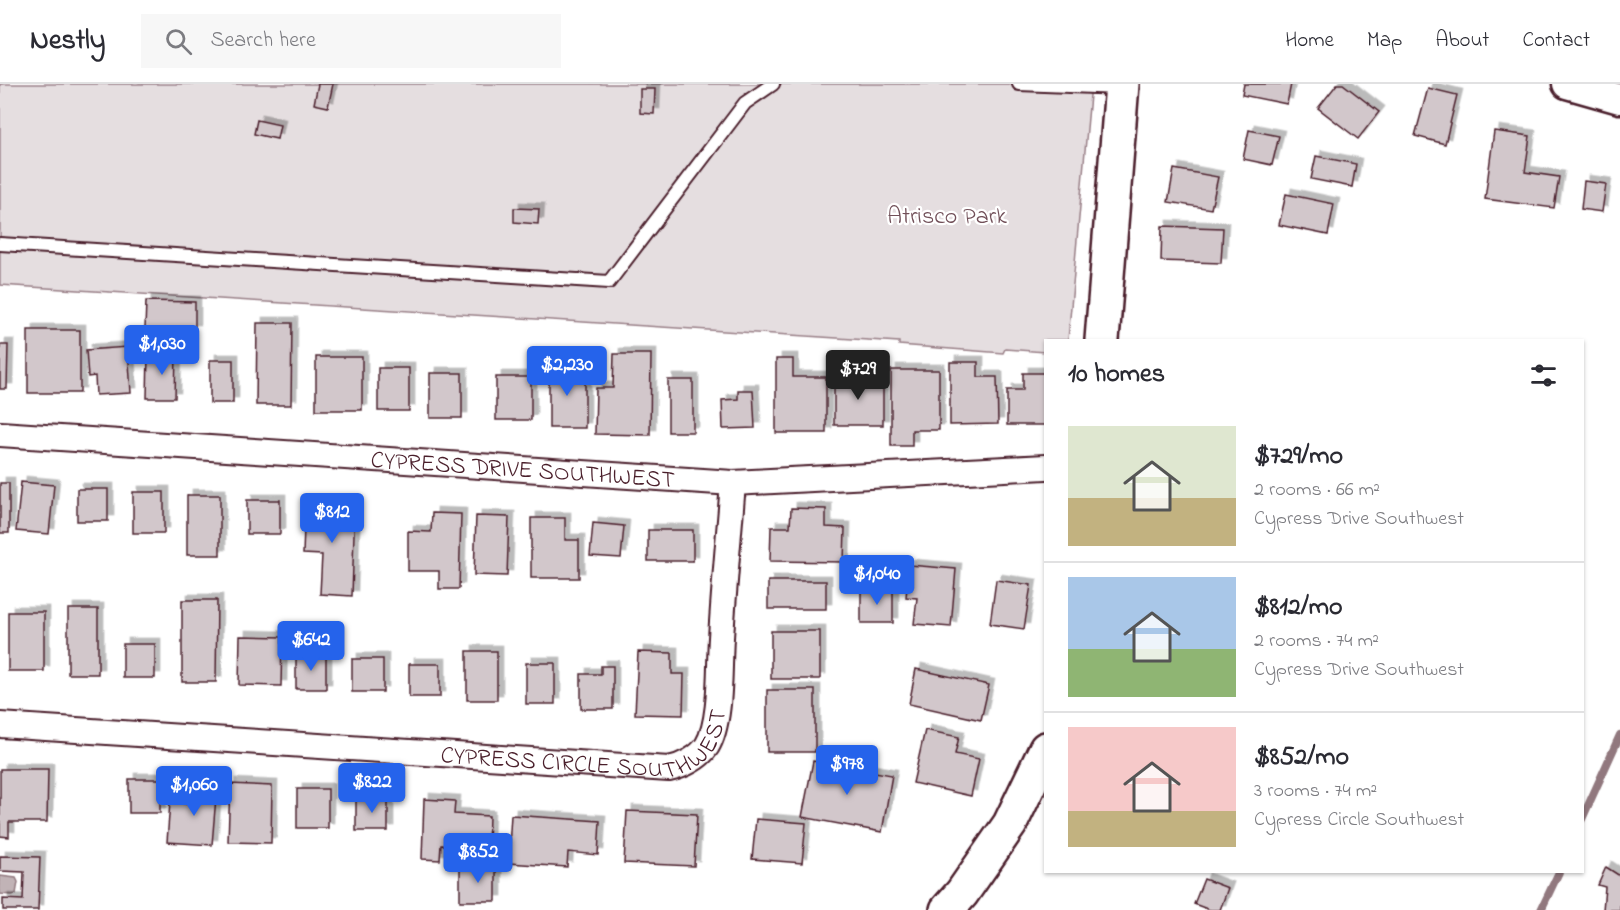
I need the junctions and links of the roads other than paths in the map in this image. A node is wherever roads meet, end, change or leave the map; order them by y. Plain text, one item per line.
1 (773, 84) edge
2 (1019, 84) edge
3 (1034, 84) edge
4 (1567, 84) edge
5 (1121, 86) edge
6 (1615, 97) edge
7 (0, 244) edge
8 (1102, 339) edge
9 (0, 434) edge
10 (1044, 467) edge
11 (733, 483) junction
12 (0, 725) edge
13 (1044, 753) edge
14 (947, 910) edge

1 - 7 lane
2 - 3 lane
3 - 5 lane
4 - 6 street
5 - 8 main road
9 - 11 street, CYPRESS DRIVE SOUTHWEST
10 - 11 street, CYPRESS DRIVE SOUTHWEST
11 - 12 street, CYPRESS CIRCLE SOUTHWEST
13 - 14 main road

